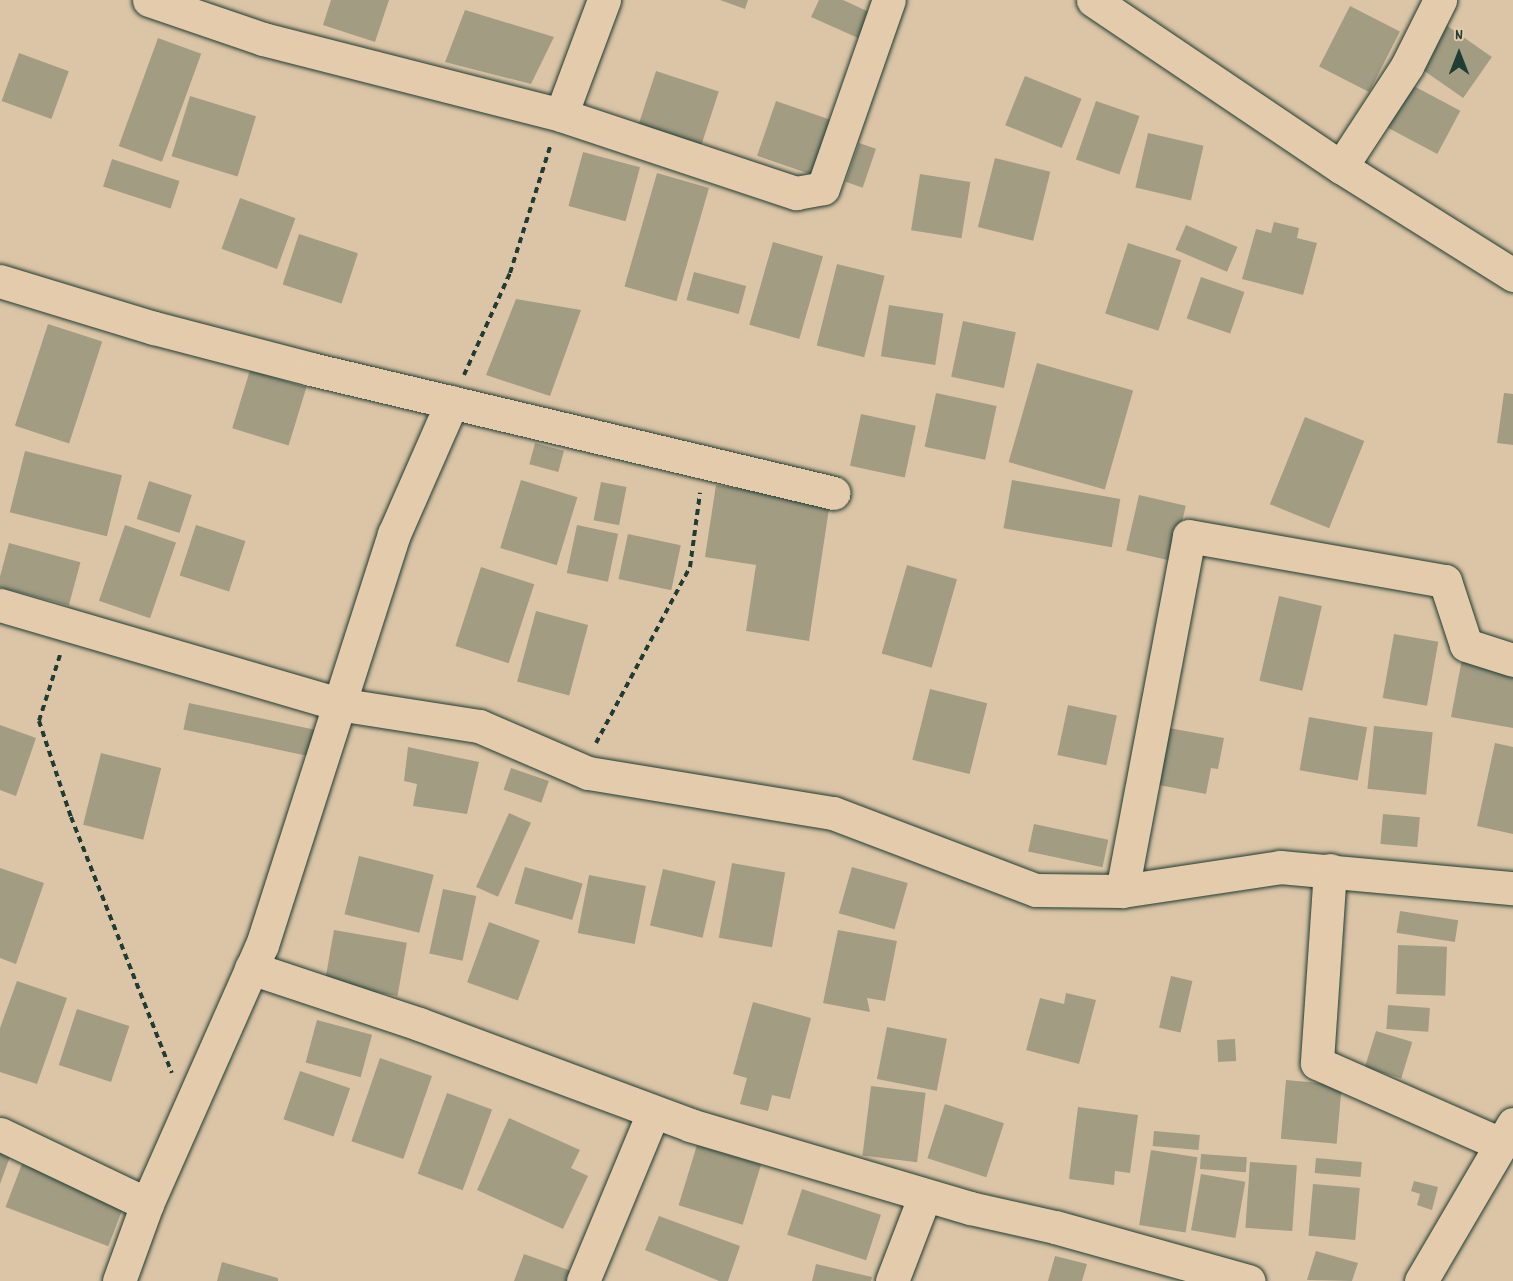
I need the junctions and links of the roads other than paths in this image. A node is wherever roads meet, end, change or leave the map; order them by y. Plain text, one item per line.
1 (149, 0) edge
2 (604, 0) edge
3 (889, 0) edge
4 (1092, 0) edge
5 (1440, 0) edge
6 (561, 115) junction
7 (1341, 167) junction
8 (1513, 275) edge
9 (0, 281) edge
10 (452, 402) junction
11 (834, 493) dead end
12 (0, 605) edge
13 (1513, 660) edge
14 (338, 704) junction
15 (1330, 870) junction
16 (1513, 888) edge
17 (1122, 891) junction
18 (251, 968) junction
19 (653, 1113) junction
20 (0, 1134) edge
21 (1507, 1134) edge
22 (925, 1195) junction
23 (147, 1204) junction
24 (119, 1281) edge
25 (583, 1281) edge
26 (892, 1281) edge
27 (1249, 1281) edge
28 (1421, 1281) edge

1 - 6 street
2 - 6 street
3 - 6 street
4 - 7 street
5 - 7 street
7 - 8 street
9 - 10 street
10 - 11 street
10 - 14 street
12 - 14 street
13 - 17 street
14 - 17 street
14 - 18 street
15 - 16 street
15 - 17 street
15 - 21 street
18 - 19 street
18 - 23 street
19 - 22 street
19 - 25 street
20 - 23 street
21 - 28 street
22 - 26 street
22 - 27 street
23 - 24 street

